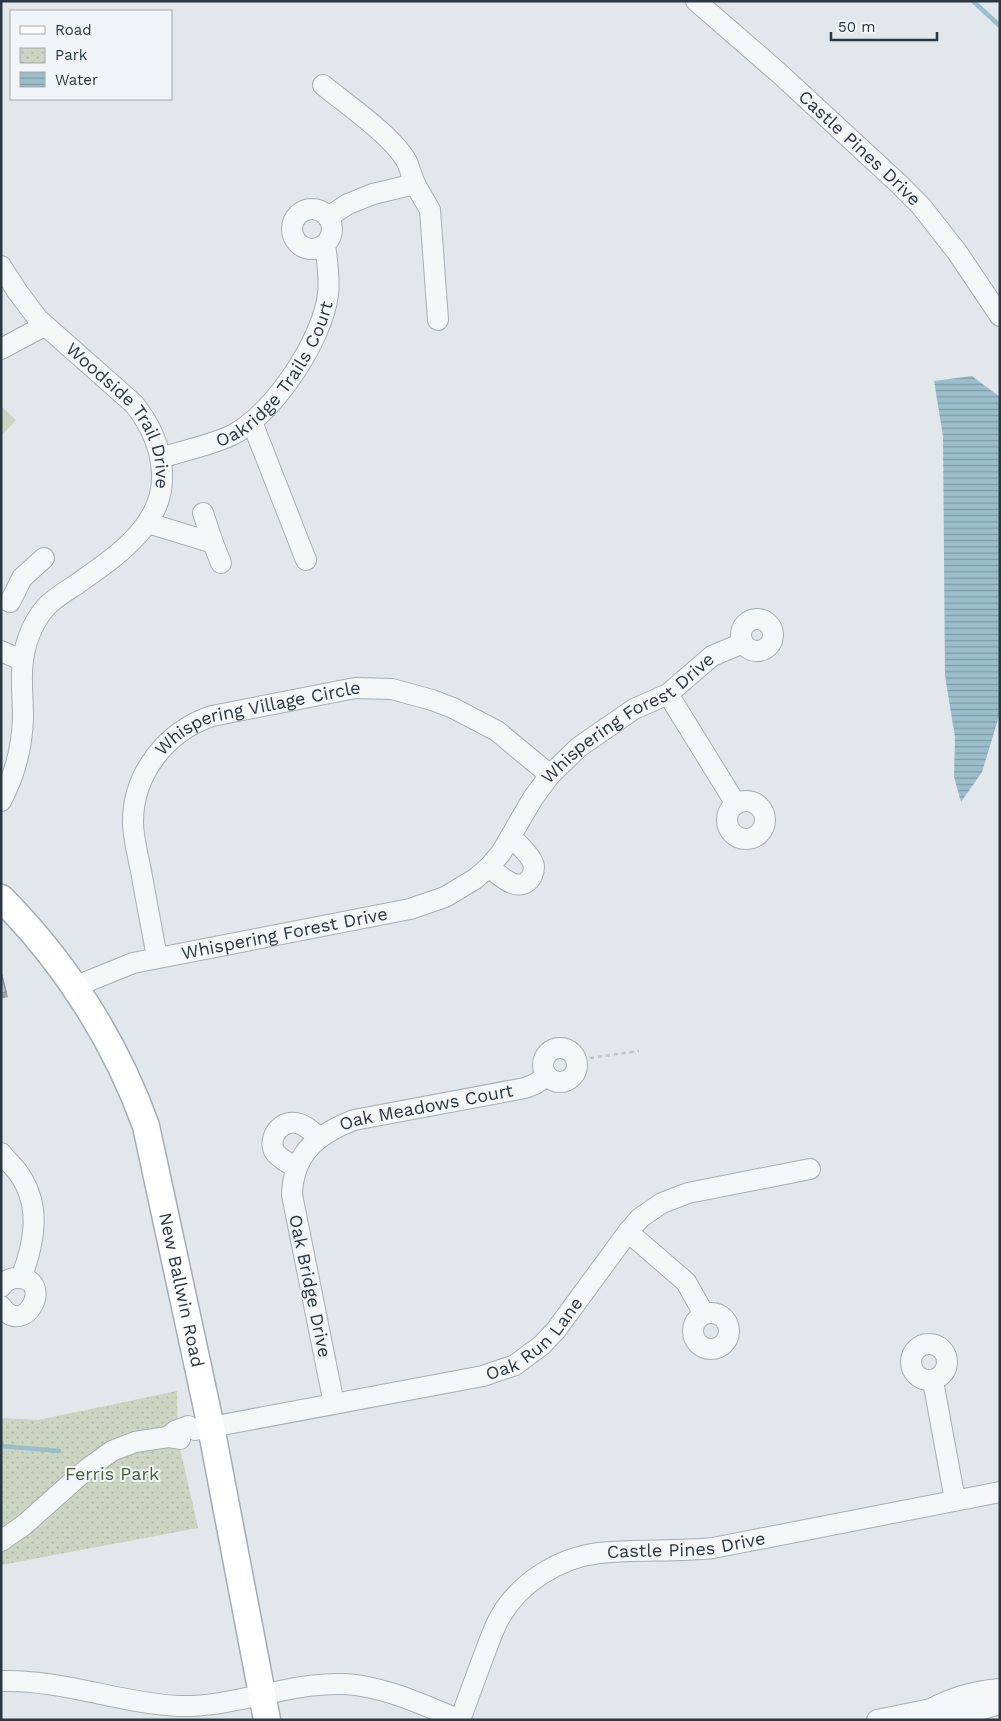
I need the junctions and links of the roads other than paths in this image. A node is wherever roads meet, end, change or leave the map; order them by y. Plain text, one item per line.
1 (696, 1) edge
2 (323, 85) dead end
3 (415, 184) junction
4 (328, 217) junction
5 (325, 244) junction
6 (1, 266) edge
7 (1000, 316) edge
8 (438, 320) dead end
9 (44, 326) junction
10 (1, 349) edge
11 (252, 422) junction
12 (161, 458) junction
13 (203, 513) dead end
14 (148, 523) junction
15 (213, 543) junction
16 (44, 558) dead end
17 (306, 560) dead end
18 (221, 563) dead end
19 (6, 601) edge
20 (37, 618) junction
21 (743, 643) dead end
22 (1, 651) edge
23 (22, 660) junction
24 (668, 694) junction
25 (550, 776) junction
26 (1, 801) edge
27 (736, 804) dead end
28 (511, 837) junction
29 (489, 867) junction
30 (2, 899) edge
31 (157, 958) junction
32 (74, 987) junction
33 (547, 1076) dead end
34 (315, 1142) junction
35 (1, 1153) edge
36 (296, 1168) junction
37 (810, 1170) dead end
38 (628, 1232) junction
39 (21, 1278) junction
40 (1, 1287) edge
41 (1, 1306) edge
42 (704, 1314) dead end
43 (932, 1380) dead end
44 (334, 1404) junction
45 (203, 1429) junction
46 (1000, 1492) edge
47 (955, 1500) junction
48 (1, 1522) edge
49 (24, 1525) junction
50 (1, 1541) edge
51 (1, 1681) edge
52 (1000, 1689) edge
53 (1000, 1704) edge
54 (265, 1707) edge
55 (931, 1709) junction
56 (159, 1712) edge
57 (460, 1720) edge
58 (877, 1720) edge

1 - 7 street, Castle Pines Drive
2 - 3 street
3 - 4 street
3 - 8 street
4 - 5 street, Oakridge Trails Court
4 - 5 street
5 - 11 street, Oakridge Trails Court
6 - 9 street, Woodside Trail Drive
9 - 10 street
9 - 12 street, Woodside Trail Drive
11 - 12 street, Oakridge Trails Court
11 - 17 street
12 - 14 street, Woodside Trail Drive
13 - 15 street
14 - 15 street
14 - 20 street, Woodside Trail Drive
15 - 18 street
16 - 19 street
19 - 20 street
20 - 23 street, Woodside Trail Drive
21 - 24 street, Whispering Forest Drive
22 - 23 street
23 - 26 street, Woodside Trail Drive
24 - 25 street, Whispering Forest Drive
24 - 27 street
25 - 28 street, Whispering Forest Drive
25 - 31 street, Whispering Village Circle
28 - 29 street, Whispering Forest Drive
28 - 29 street
29 - 31 street, Whispering Forest Drive
30 - 32 main road, New Ballwin Road
31 - 32 street, Whispering Forest Drive
32 - 45 main road, New Ballwin Road
33 - 34 street, Oak Meadows Court
34 - 36 street, Oak Bridge Drive
34 - 36 street
35 - 39 street
36 - 44 street, Oak Bridge Drive
37 - 38 street, Oak Run Lane
38 - 42 street
38 - 44 street, Oak Run Lane
39 - 40 street
39 - 41 street
43 - 47 street
44 - 45 street, Oak Run Lane
45 - 49 street
45 - 54 main road, New Ballwin Road
46 - 47 street, Castle Pines Drive
47 - 57 street, Castle Pines Drive
48 - 49 street
49 - 50 street
51 - 56 street
52 - 55 street
53 - 55 street
54 - 56 street
54 - 57 street
55 - 58 street

